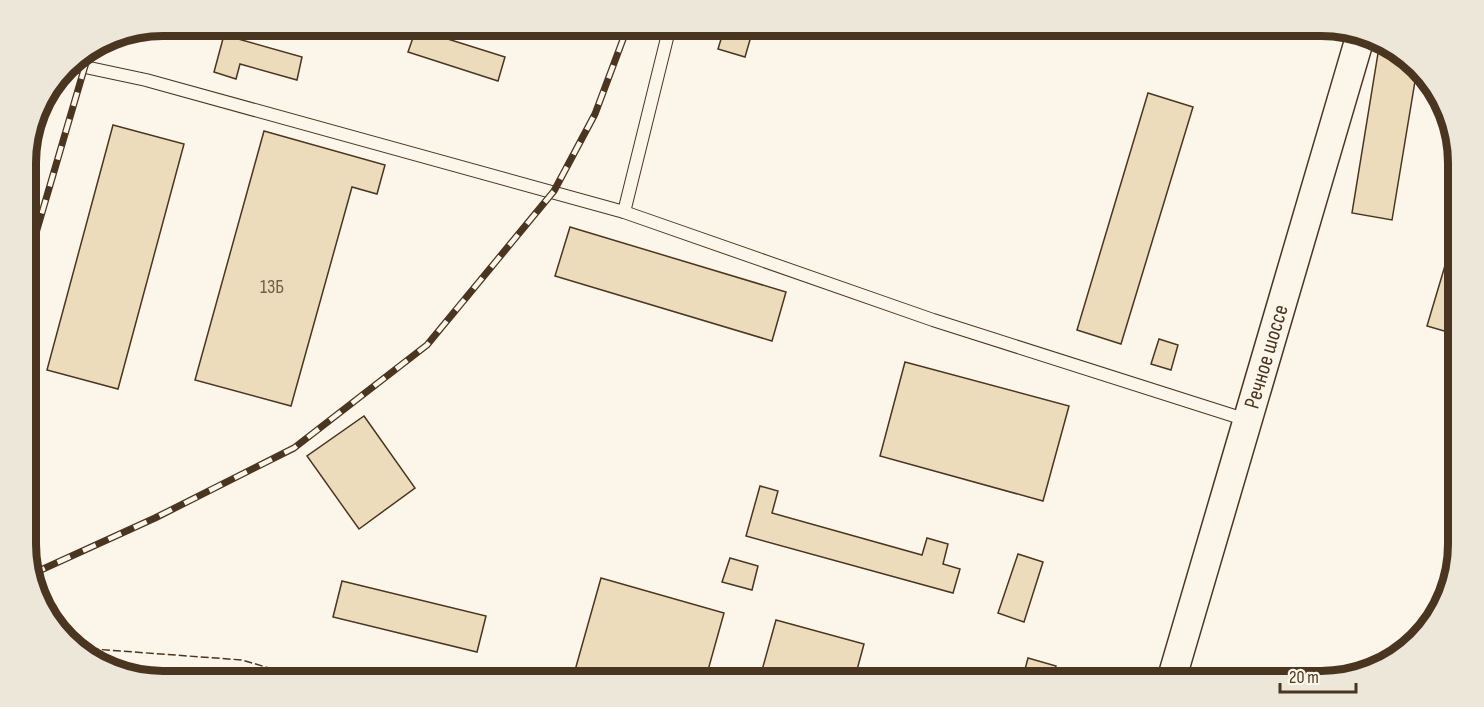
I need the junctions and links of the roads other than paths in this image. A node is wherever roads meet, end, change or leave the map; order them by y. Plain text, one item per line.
1 (668, 36) edge
2 (1358, 42) edge
3 (80, 67) edge
4 (624, 212) junction
5 (1247, 420) junction
6 (1174, 671) edge

1 - 4 lane
2 - 5 street, Речное шоссе
3 - 4 lane
4 - 5 lane
5 - 6 street, Речное шоссе

